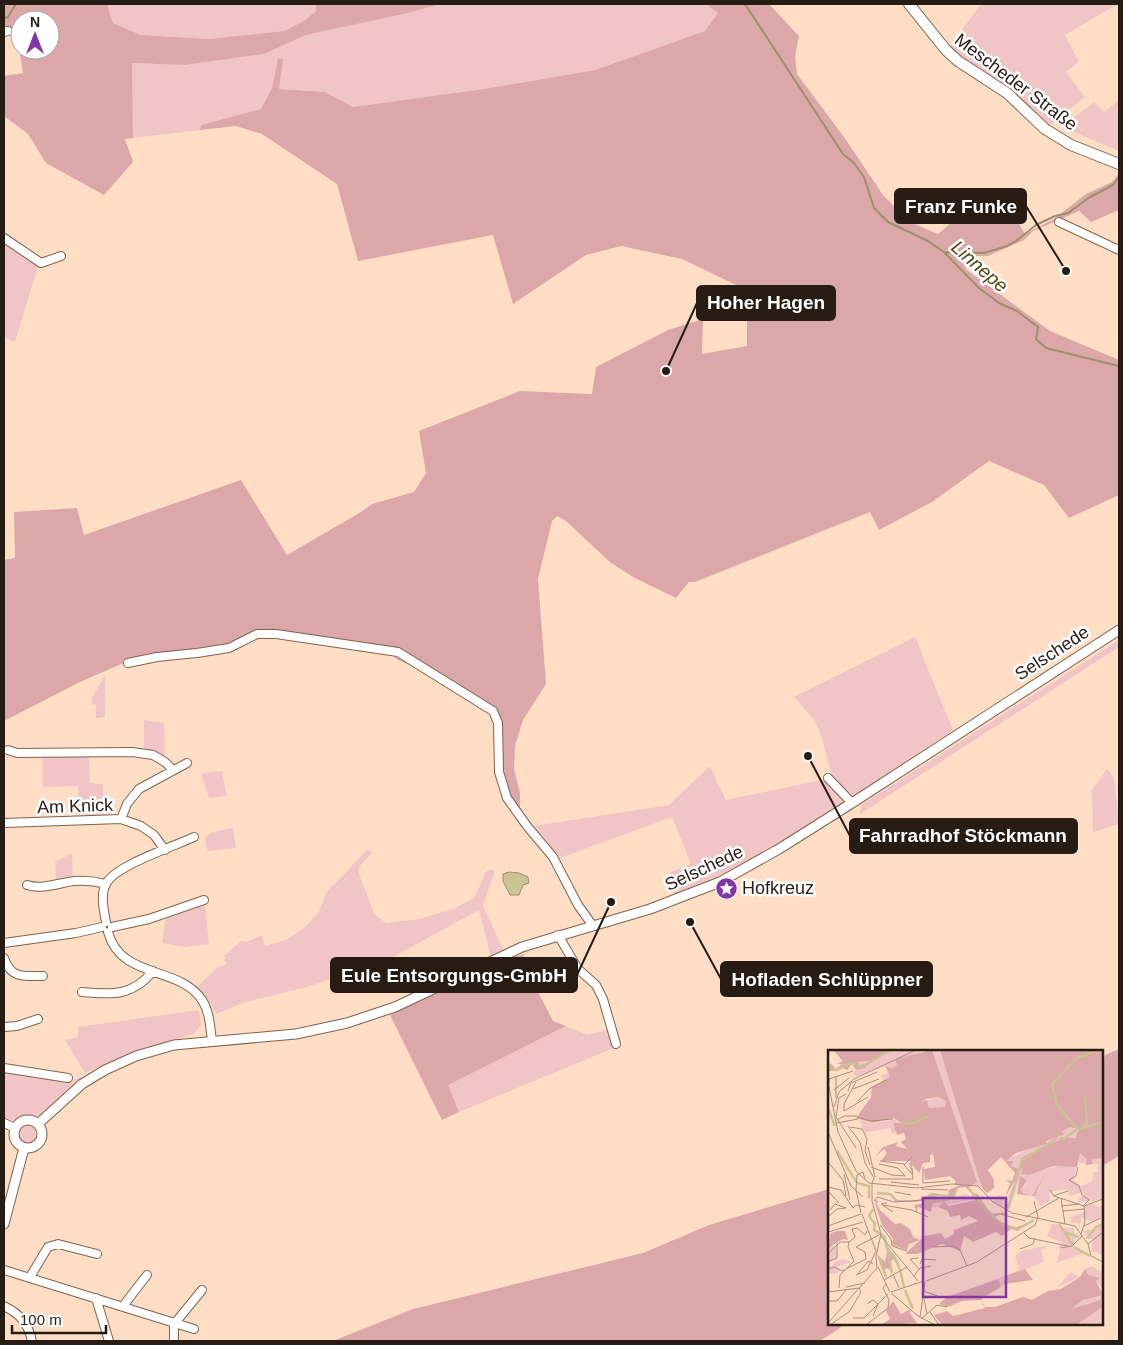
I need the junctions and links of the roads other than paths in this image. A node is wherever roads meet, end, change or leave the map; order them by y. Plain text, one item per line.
1 (909, 4) edge
2 (1119, 164) edge
3 (1059, 222) dead end
4 (4, 238) edge
5 (1119, 250) edge
6 (61, 256) dead end
7 (1119, 630) edge
8 (128, 662) dead end
9 (8, 750) dead end
10 (187, 763) dead end
11 (173, 770) junction
12 (828, 778) dead end
13 (852, 803) junction
14 (121, 819) junction
15 (4, 824) edge
16 (194, 838) dead end
17 (165, 850) junction
18 (106, 884) junction
19 (27, 885) dead end
20 (204, 900) dead end
21 (593, 926) junction
22 (107, 927) junction
23 (558, 935) junction
24 (4, 943) edge
25 (4, 958) edge
26 (153, 970) junction
27 (43, 976) dead end
28 (82, 992) dead end
29 (38, 1019) dead end
30 (4, 1027) edge
31 (212, 1041) junction
32 (616, 1044) dead end
33 (4, 1068) edge
34 (68, 1078) dead end
35 (4, 1123) edge
36 (38, 1124) junction
37 (15, 1128) junction
38 (24, 1148) junction
39 (4, 1224) edge
40 (97, 1254) dead end
41 (4, 1270) edge
42 (147, 1275) dead end
43 (30, 1278) junction
44 (202, 1290) dead end
45 (96, 1298) junction
46 (4, 1306) edge
47 (123, 1306) junction
48 (175, 1322) junction
49 (194, 1328) dead end
50 (32, 1341) edge
51 (109, 1341) edge
52 (174, 1341) edge

1 - 2 main road, Mescheder Straße
3 - 5 street
4 - 6 street
7 - 13 street, Selschede
8 - 21 street
9 - 11 street
10 - 11 street
11 - 14 street
12 - 13 street
13 - 21 street, Selschede
14 - 15 street, Am Knick
14 - 17 street, Am Knick
16 - 17 street
17 - 18 street
18 - 19 street
18 - 22 street
20 - 22 street
21 - 23 street, Selschede
22 - 24 street
22 - 26 street
23 - 31 street, Selschede
23 - 32 street
25 - 27 street
26 - 28 street
26 - 31 street
29 - 30 street
31 - 36 street, Selschede
33 - 34 street
35 - 37 street
36 - 37 street
36 - 38 street
37 - 38 street
38 - 39 street
40 - 43 street
41 - 43 street
42 - 47 street
43 - 45 street
44 - 48 street
45 - 47 street
45 - 51 street
46 - 50 street
47 - 48 street
48 - 49 street
48 - 52 street

